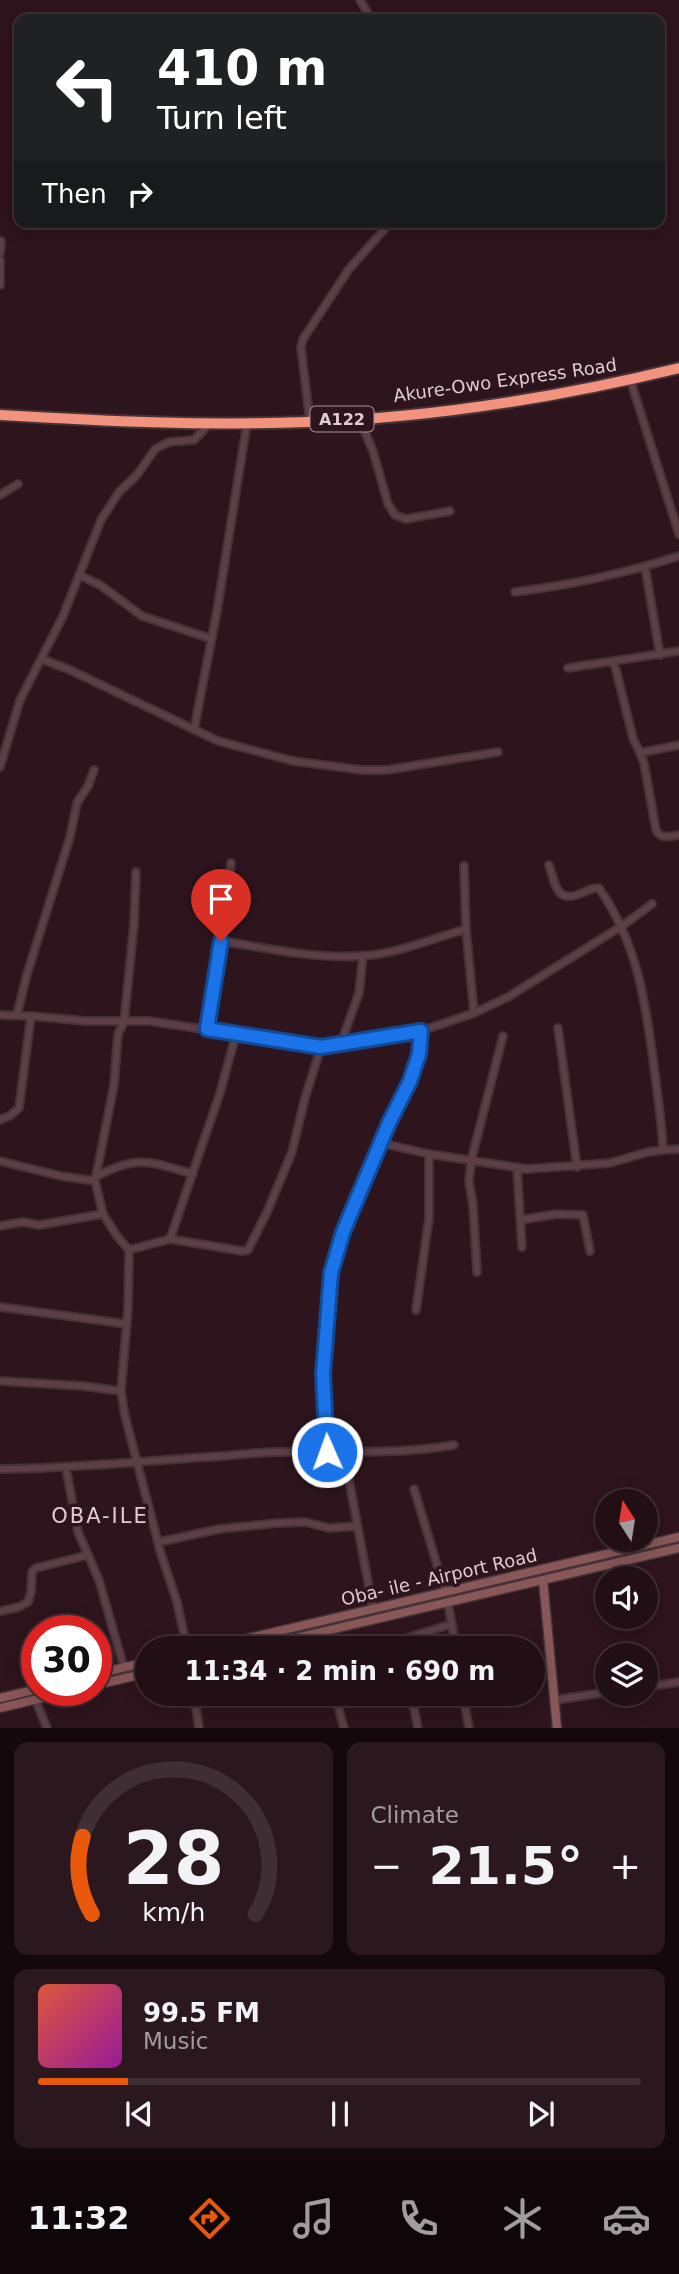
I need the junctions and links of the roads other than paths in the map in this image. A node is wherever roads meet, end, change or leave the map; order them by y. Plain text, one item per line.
1 (386, 228) edge
2 (1, 242) edge
3 (0, 253) edge
4 (0, 260) edge
5 (0, 285) edge
6 (679, 368) edge
7 (630, 380) junction
8 (0, 415) edge
9 (359, 418) junction
10 (310, 422) junction
11 (247, 423) junction
12 (209, 424) junction
13 (18, 484) dead end
14 (0, 495) edge
15 (450, 511) dead end
16 (679, 534) edge
17 (679, 556) edge
18 (645, 567) junction
19 (79, 575) junction
20 (515, 592) dead end
21 (212, 639) junction
22 (679, 651) edge
23 (660, 655) junction
24 (42, 659) junction
25 (614, 662) junction
26 (568, 668) dead end
27 (194, 730) junction
28 (679, 745) edge
29 (498, 752) dead end
30 (640, 753) junction
31 (0, 767) edge
32 (94, 769) dead end
33 (679, 835) edge
34 (231, 863) dead end
35 (549, 865) dead end
36 (464, 866) dead end
37 (136, 872) dead end
38 (652, 904) dead end
39 (622, 926) junction
40 (466, 929) junction
41 (221, 941) junction
42 (363, 956) junction
43 (474, 1013) junction
44 (0, 1015) edge
45 (16, 1015) junction
46 (31, 1016) junction
47 (124, 1022) junction
48 (558, 1028) dead end
49 (207, 1029) junction
50 (421, 1031) junction
51 (236, 1034) junction
52 (503, 1036) dead end
53 (341, 1043) junction
54 (321, 1047) junction
55 (0, 1120) edge
56 (381, 1143) junction
57 (679, 1149) edge
58 (663, 1150) junction
59 (429, 1154) junction
60 (0, 1161) edge
61 (471, 1161) junction
62 (577, 1167) junction
63 (517, 1168) junction
64 (193, 1174) junction
65 (96, 1178) junction
66 (103, 1214) junction
67 (520, 1220) junction
68 (0, 1226) edge
69 (170, 1240) junction
70 (522, 1247) dead end
71 (130, 1250) junction
72 (590, 1251) dead end
73 (477, 1272) dead end
74 (0, 1307) edge
75 (416, 1310) dead end
76 (127, 1324) junction
77 (0, 1381) edge
78 (121, 1391) junction
79 (454, 1445) dead end
80 (327, 1452) junction
81 (344, 1453) junction
82 (138, 1461) junction
83 (66, 1468) junction
84 (0, 1469) edge
85 (414, 1489) dead end
86 (357, 1526) junction
87 (679, 1537) edge
88 (159, 1542) junction
89 (679, 1548) edge
90 (88, 1555) junction
91 (521, 1573) junction
92 (543, 1580) junction
93 (523, 1584) junction
94 (445, 1591) junction
95 (448, 1602) junction
96 (373, 1609) junction
97 (0, 1611) edge
98 (336, 1618) junction
99 (452, 1624) junction
100 (339, 1629) junction
101 (317, 1633) junction
102 (184, 1636) edge
103 (259, 1636) edge
104 (304, 1636) edge
105 (318, 1636) edge
106 (413, 1636) edge
107 (454, 1636) edge
108 (135, 1665) edge
109 (124, 1668) junction
110 (112, 1671) edge
111 (135, 1676) edge
112 (112, 1681) edge
113 (679, 1682) edge
114 (658, 1685) edge
115 (21, 1693) edge
116 (595, 1694) edge
117 (0, 1698) edge
118 (555, 1700) junction
119 (21, 1704) edge
120 (38, 1706) edge
121 (196, 1706) edge
122 (338, 1706) edge
123 (413, 1706) edge
124 (465, 1706) edge
125 (0, 1708) edge
126 (47, 1728) edge
127 (199, 1728) edge
128 (344, 1728) edge
129 (418, 1728) edge
130 (469, 1728) edge
131 (557, 1728) edge

1 - 10 street
2 - 3 street
4 - 5 street
6 - 7 highway, Akure-Owo Express Road / A122
7 - 9 highway, Akure-Owo Express Road / A122
7 - 16 street
8 - 12 highway, Akure-Owo Express Road / A122
9 - 10 highway, Akure-Owo Express Road / A122
9 - 15 street
10 - 11 highway, Akure-Owo Express Road / A122
11 - 12 highway, Akure-Owo Express Road / A122
11 - 21 street
12 - 19 street
13 - 14 street
17 - 18 street
18 - 20 street
18 - 23 street
19 - 21 street
19 - 24 street
21 - 27 street
22 - 23 street
23 - 25 street
24 - 27 street
24 - 31 street
25 - 26 street
25 - 30 street
27 - 29 street
28 - 30 street
30 - 33 street
32 - 45 street
34 - 41 street
35 - 39 street
36 - 40 street
37 - 47 street
38 - 39 street
39 - 43 street
39 - 58 street
40 - 42 street
40 - 43 street
41 - 42 street
41 - 49 street
42 - 53 street
43 - 50 street
44 - 45 street
45 - 46 street
46 - 47 street
46 - 55 street
47 - 49 street
47 - 65 street
48 - 62 street
49 - 51 street
50 - 53 street
50 - 56 street
51 - 54 street
51 - 64 street
52 - 61 street
53 - 54 street
54 - 69 street
56 - 59 street
56 - 80 street
57 - 58 street
58 - 62 street
59 - 61 street
59 - 75 street
60 - 65 street
61 - 63 street
61 - 73 street
62 - 63 street
63 - 67 street
64 - 65 street
64 - 69 street
65 - 66 street
66 - 68 street
66 - 71 street
67 - 70 street
67 - 72 street
69 - 71 street
71 - 76 street
74 - 76 street
76 - 78 street
77 - 78 street
78 - 82 street
79 - 81 street
80 - 81 street
80 - 82 street
81 - 86 street
82 - 83 street
82 - 88 street
83 - 84 street
83 - 90 street
85 - 94 street
86 - 88 street
86 - 96 street
87 - 91 main road, Oba- ile - Airport Road
88 - 102 street
89 - 92 main road, Oba- ile - Airport Road
90 - 97 street
90 - 109 street
91 - 93 main road
91 - 94 main road, Oba- ile - Airport Road
92 - 93 main road, Oba- ile - Airport Road
92 - 118 main road
93 - 95 main road, Oba- ile - Airport Road
94 - 96 main road, Oba- ile - Airport Road
95 - 99 street
95 - 100 main road, Oba- ile - Airport Road
96 - 98 main road, Oba- ile - Airport Road
98 - 100 main road
98 - 103 main road, Oba- ile - Airport Road
99 - 106 street
99 - 107 street
100 - 101 main road, Oba- ile - Airport Road
101 - 104 main road, Oba- ile - Airport Road
101 - 105 street
108 - 109 main road
109 - 110 main road
111 - 112 main road
113 - 114 street
115 - 117 main road
116 - 118 street
118 - 131 main road
119 - 125 main road
120 - 126 street
121 - 127 street
122 - 128 street
123 - 129 street
124 - 130 street

